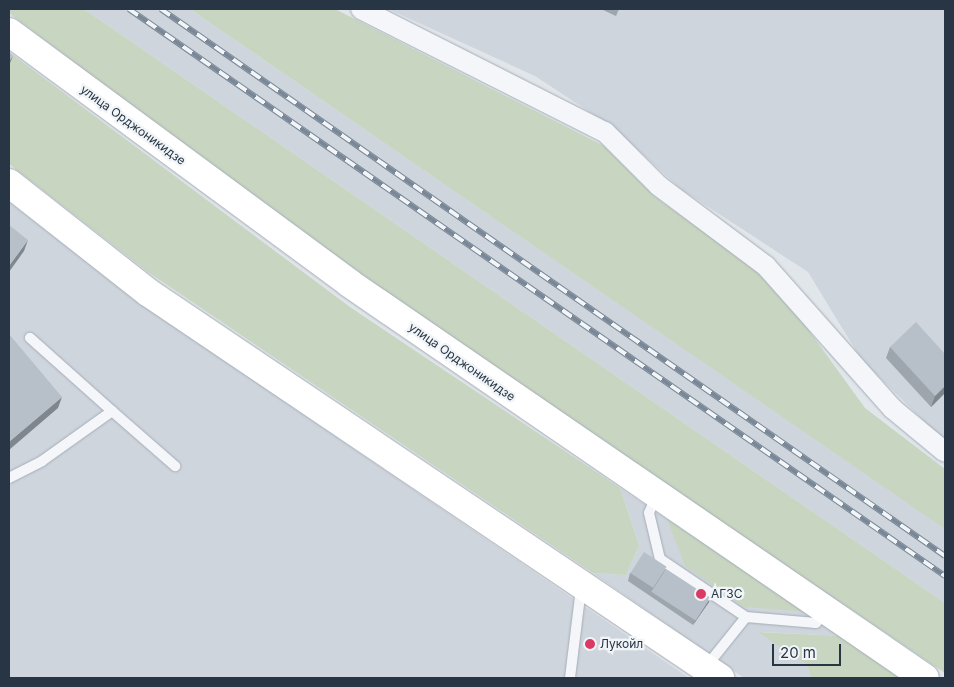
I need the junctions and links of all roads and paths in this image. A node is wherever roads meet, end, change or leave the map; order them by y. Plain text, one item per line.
1 (361, 9) edge
2 (9, 32) edge
3 (9, 183) edge
4 (30, 338) dead end
5 (112, 411) junction
6 (945, 452) edge
7 (175, 466) dead end
8 (9, 478) edge
9 (656, 496) junction
10 (581, 584) junction
11 (827, 611) junction
12 (746, 617) junction
13 (708, 675) edge
14 (570, 678) edge
15 (925, 678) edge

1 - 6 street
2 - 9 main road, улица Орджоникидзе
3 - 10 main road
4 - 5 lane
5 - 7 lane
5 - 8 lane
9 - 11 main road, улица Орджоникидзе
9 - 12 lane
10 - 13 main road
10 - 14 lane
11 - 12 lane
11 - 15 main road, улица Орджоникидзе
12 - 13 lane

